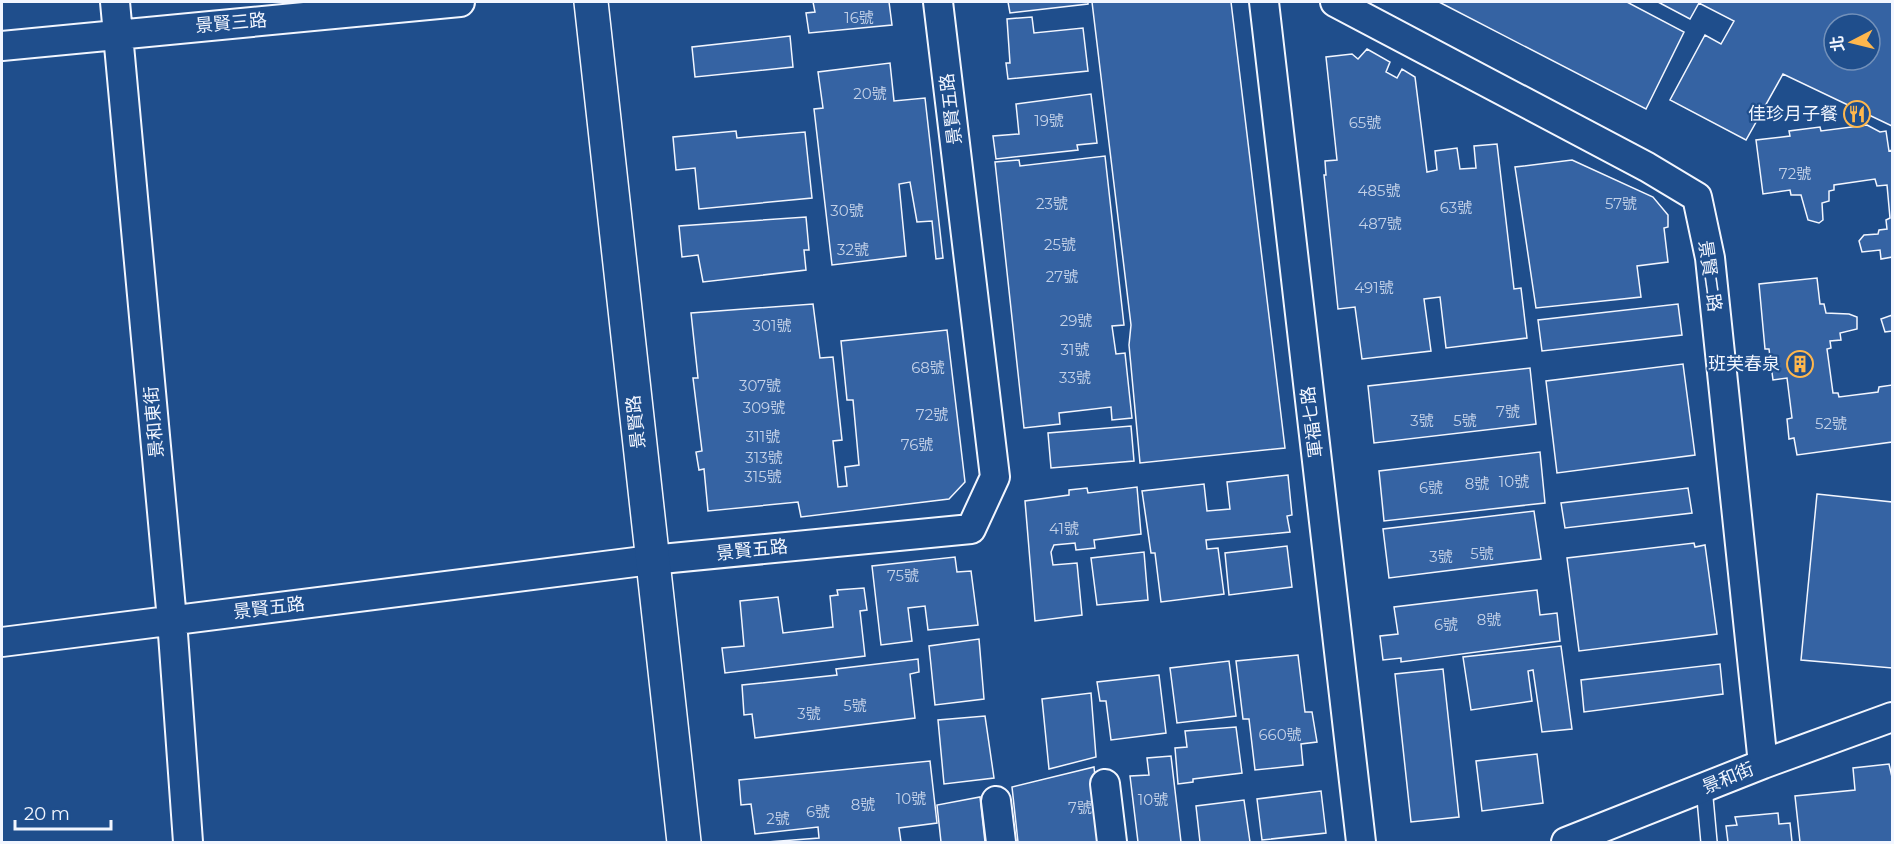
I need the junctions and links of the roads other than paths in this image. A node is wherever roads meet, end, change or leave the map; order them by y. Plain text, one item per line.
1 (115, 2) edge
2 (460, 2) edge
3 (591, 2) edge
4 (938, 2) edge
5 (1264, 2) edge
6 (1335, 2) edge
7 (118, 34) junction
8 (2, 46) edge
9 (651, 560) junction
10 (172, 620) junction
11 (2, 642) edge
12 (1893, 717) edge
13 (1763, 764) junction
14 (1105, 784) dead end
15 (1704, 787) junction
16 (996, 801) dead end
17 (188, 843) edge
18 (684, 843) edge
19 (1001, 843) edge
20 (1112, 843) edge
21 (1361, 843) edge
22 (1566, 843) edge
23 (1709, 843) edge

1 - 7 street, 景和東街
2 - 7 street, 景賢三路
3 - 9 street, 景賢路
4 - 9 street, 景賢五路
5 - 21 street, 軍福七路
6 - 13 street, 景賢二路
7 - 8 street, 景賢三路
7 - 10 street, 景和東街
9 - 10 street, 景賢五路
9 - 18 street, 景賢路
10 - 11 street, 景賢五路
10 - 17 street, 景和東街
12 - 13 street, 景和街
13 - 15 street, 景和街
14 - 20 street
15 - 22 street, 景和街
15 - 23 lane
16 - 19 street

